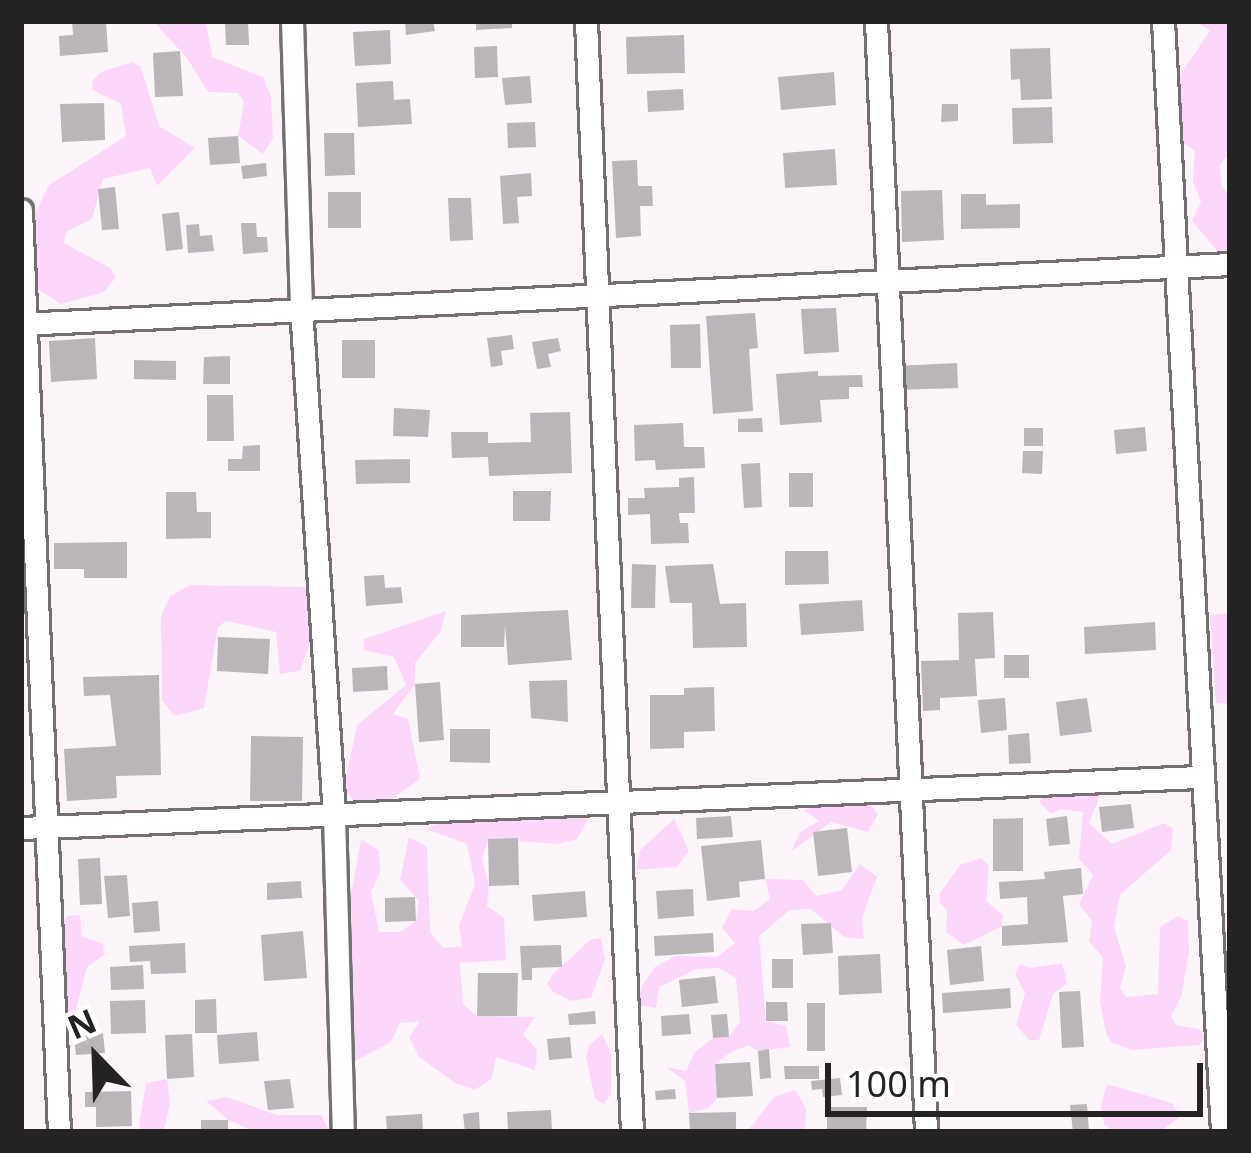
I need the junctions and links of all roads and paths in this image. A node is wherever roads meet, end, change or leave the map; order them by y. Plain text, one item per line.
1 (292, 21) edge
2 (586, 21) edge
3 (876, 21) edge
4 (1163, 21) edge
5 (21, 210) edge
6 (1179, 264) junction
7 (1230, 264) edge
8 (885, 280) junction
9 (598, 296) junction
10 (302, 307) junction
11 (23, 324) edge
12 (1200, 778) junction
13 (914, 793) junction
14 (620, 805) junction
15 (334, 815) junction
16 (49, 826) junction
17 (21, 828) edge
18 (59, 1132) edge
19 (344, 1132) edge
20 (632, 1132) edge
21 (926, 1132) edge
22 (1222, 1132) edge

1 - 10 street
2 - 9 street
3 - 8 street
4 - 6 street
5 - 11 street
6 - 7 street
6 - 8 street
6 - 12 street
8 - 9 street
8 - 13 street
9 - 10 street
9 - 14 street
10 - 11 street
10 - 15 street
11 - 16 street
12 - 13 street
12 - 22 street
13 - 14 street
13 - 21 street
14 - 15 street
14 - 20 street
15 - 16 street
15 - 19 street
16 - 17 street
16 - 18 street

